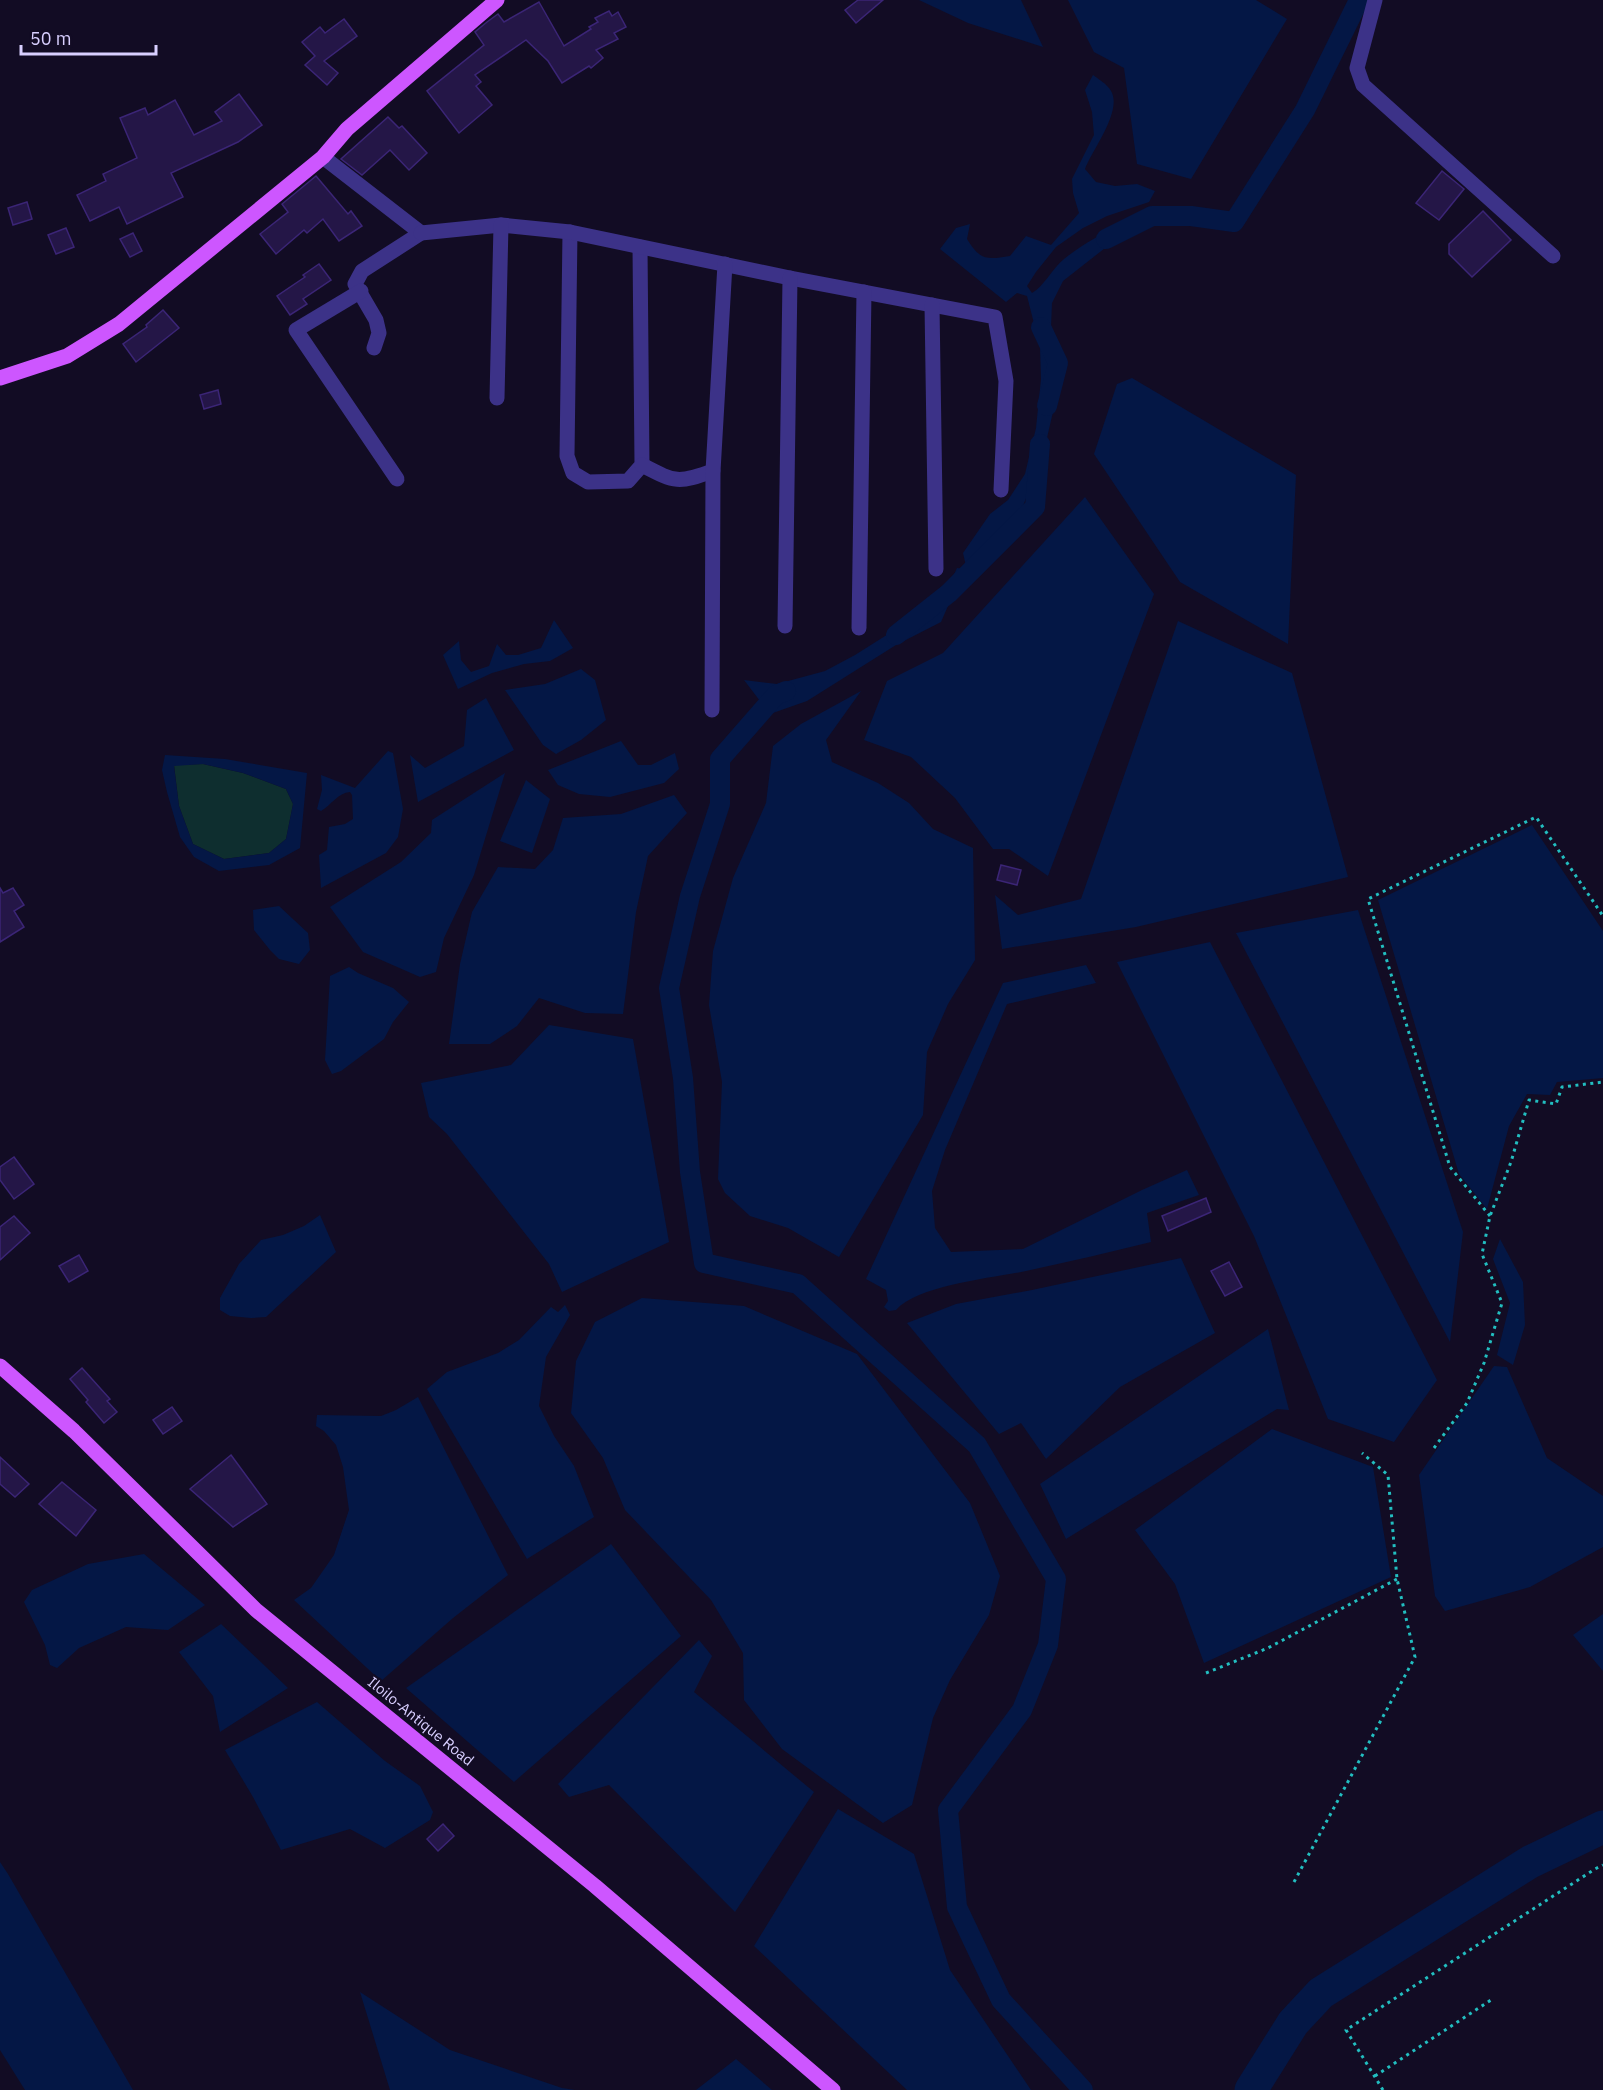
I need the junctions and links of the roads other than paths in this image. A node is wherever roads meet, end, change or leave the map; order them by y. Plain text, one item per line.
1 (497, 0) edge
2 (1375, 0) edge
3 (323, 157) junction
4 (501, 225) junction
5 (570, 232) junction
6 (421, 233) junction
7 (640, 247) junction
8 (1553, 256) dead end
9 (725, 264) junction
10 (790, 278) junction
11 (361, 291) junction
12 (864, 292) junction
13 (932, 305) junction
14 (374, 348) dead end
15 (0, 378) edge
16 (497, 398) dead end
17 (642, 465) junction
18 (713, 471) junction
19 (397, 479) dead end
20 (1001, 490) dead end
21 (936, 569) dead end
22 (785, 626) dead end
23 (859, 628) dead end
24 (712, 710) dead end
25 (0, 1366) edge
26 (833, 2090) edge

1 - 3 main road
2 - 8 street
3 - 6 street
3 - 15 main road
4 - 5 street
4 - 6 street
4 - 16 street
5 - 7 street
5 - 17 street
6 - 11 street
7 - 9 street
7 - 17 street
9 - 10 street
9 - 18 street
10 - 12 street
10 - 22 street
11 - 14 street
11 - 19 street
12 - 13 street
12 - 23 street
13 - 20 street
13 - 21 street
17 - 18 street
18 - 24 street
25 - 26 main road, Iloilo-Antique Road

